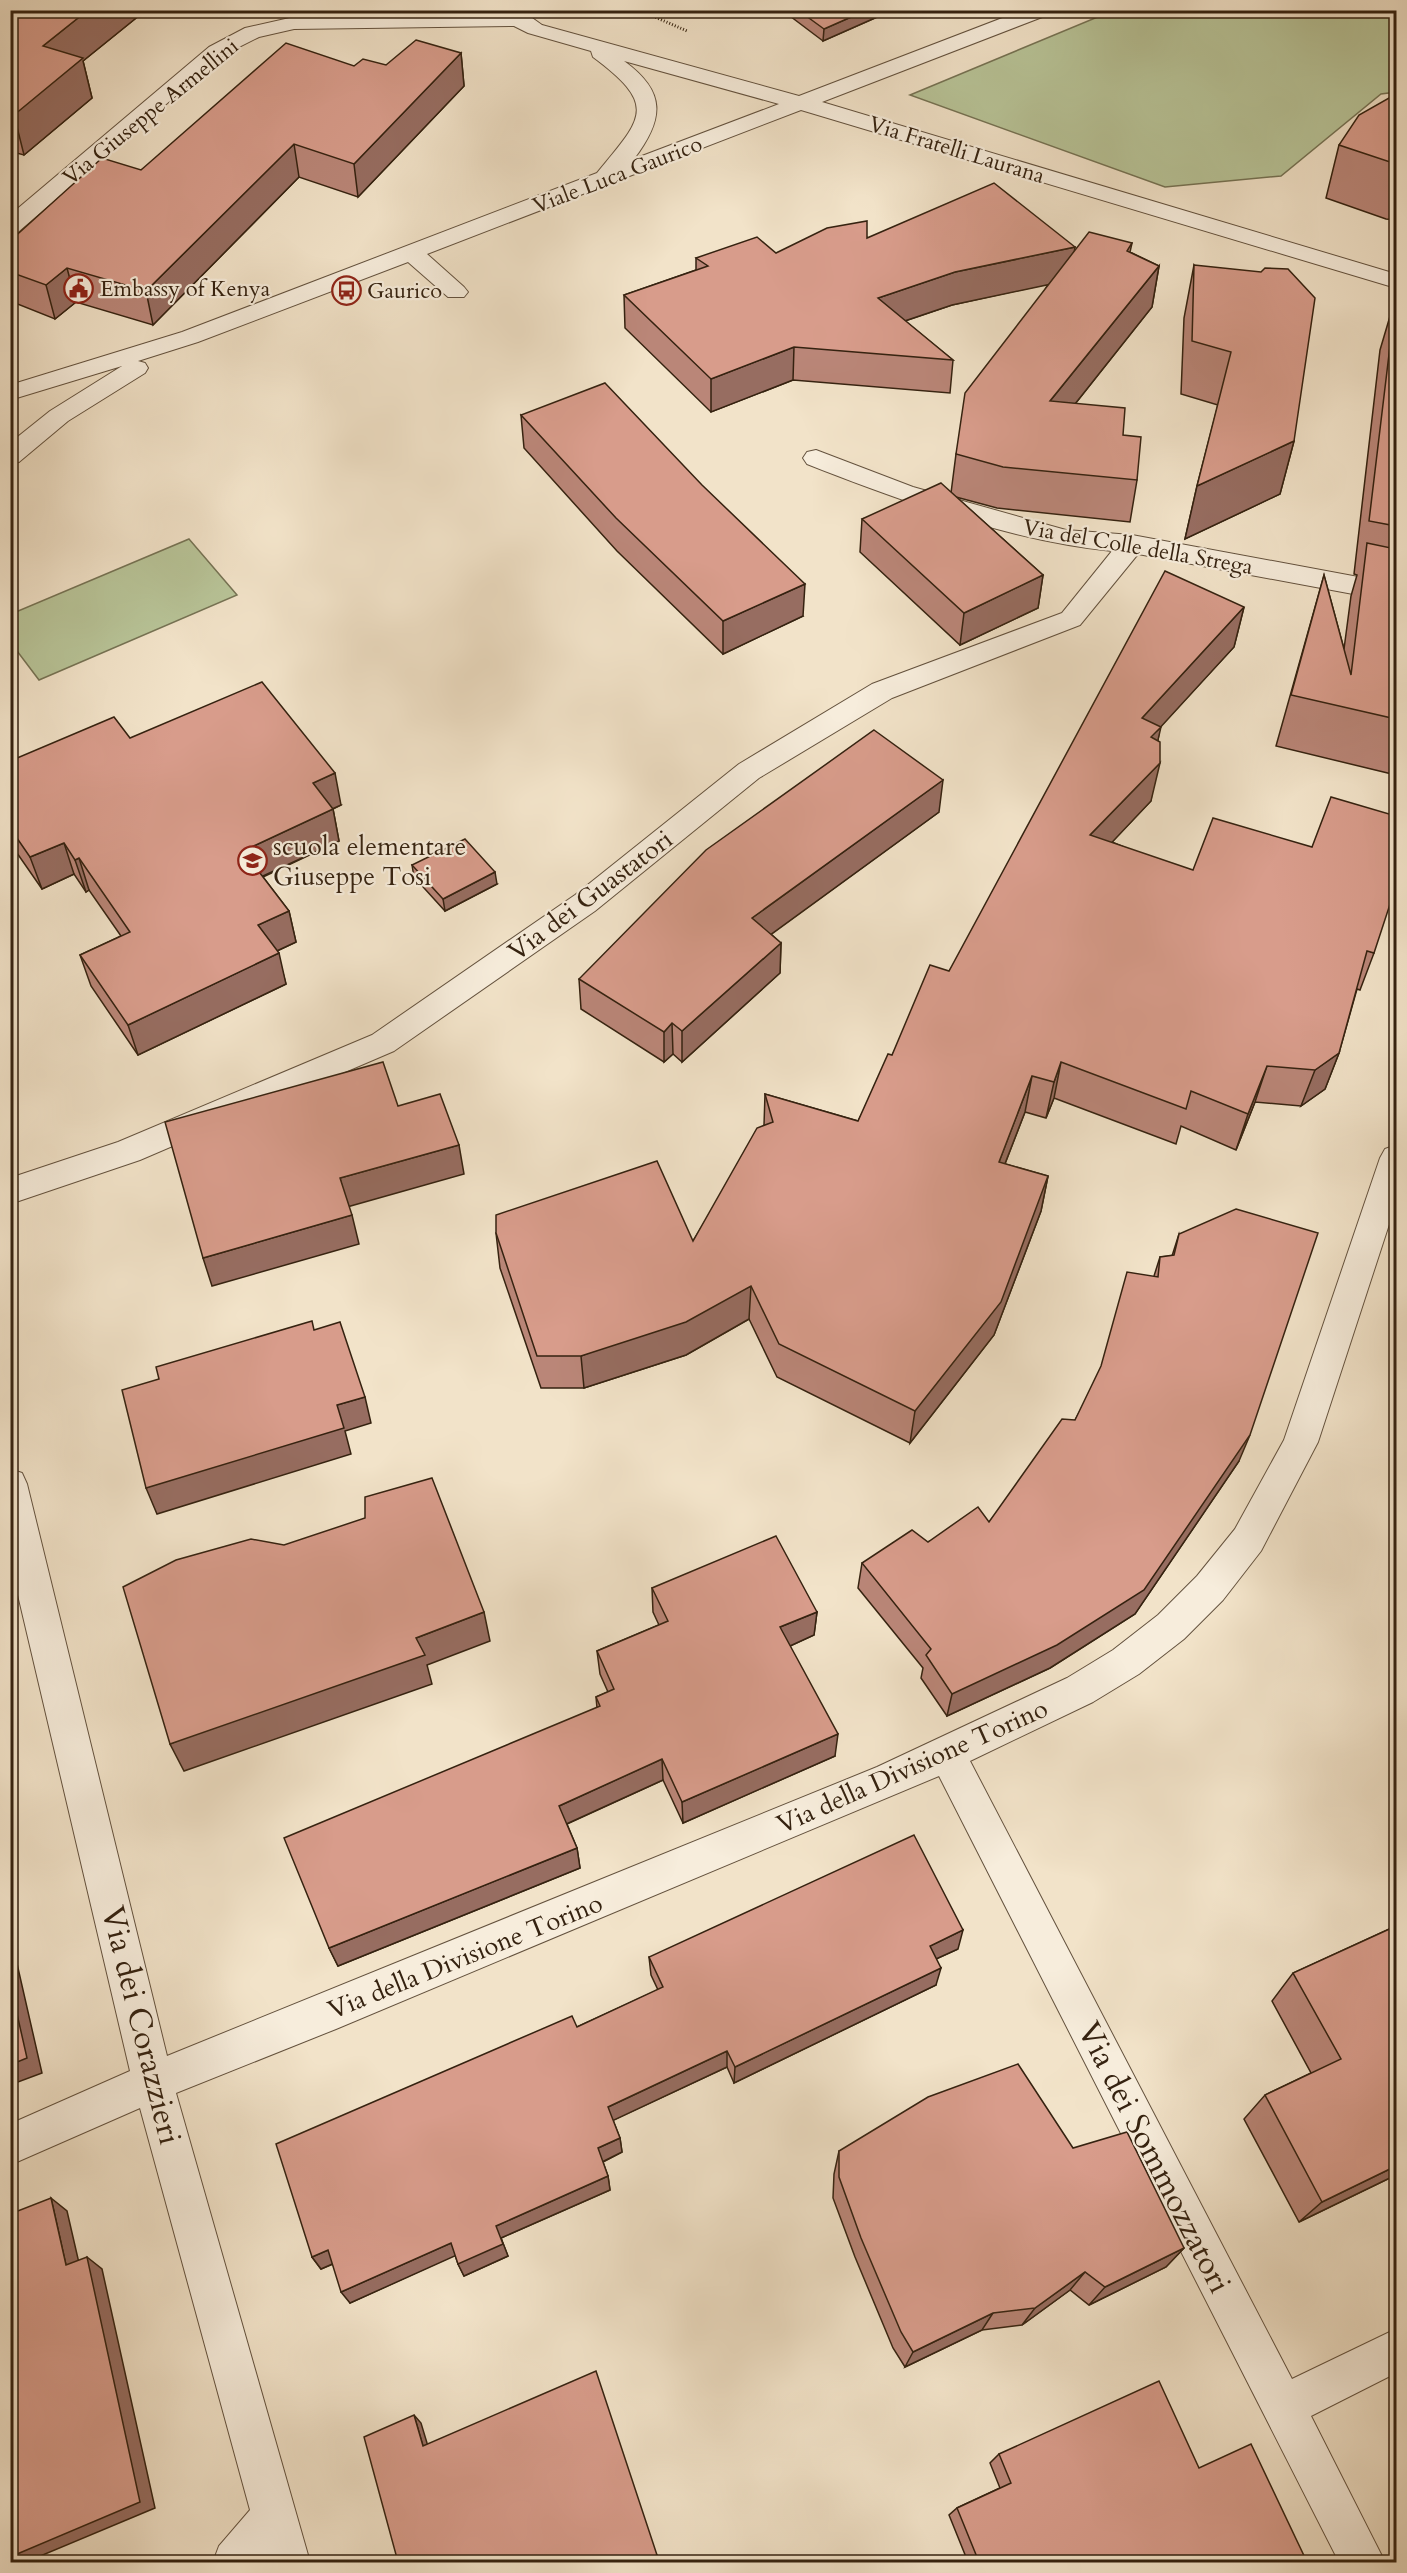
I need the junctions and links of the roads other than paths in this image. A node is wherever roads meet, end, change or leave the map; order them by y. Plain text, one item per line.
1 (1043, 10) edge
2 (514, 15) edge
3 (592, 46) junction
4 (803, 103) junction
5 (602, 180) junction
6 (10, 227) edge
7 (412, 253) junction
8 (1396, 281) edge
9 (456, 292) dead end
10 (190, 337) junction
11 (10, 393) edge
12 (10, 456) edge
13 (816, 458) dead end
14 (1132, 544) junction
15 (1396, 593) edge
16 (1396, 1158) edge
17 (10, 1191) edge
18 (10, 1484) edge
19 (946, 1752) junction
20 (153, 2082) junction
21 (10, 2145) edge
22 (1396, 2350) edge
23 (1283, 2407) junction
24 (274, 2517) junction
25 (235, 2562) edge
26 (287, 2562) edge
27 (1363, 2562) edge

1 - 4 street, Viale Luca Gaurico
2 - 3 street, Via Fratelli Laurana
2 - 6 street, Via Giuseppe Armellini
3 - 4 street, Via Fratelli Laurana
3 - 5 street
4 - 5 street, Viale Luca Gaurico
4 - 8 street, Via Fratelli Laurana
5 - 7 street, Viale Luca Gaurico
7 - 9 street
7 - 10 street, Viale Luca Gaurico
10 - 11 street, Viale Luca Gaurico
10 - 12 street, Viale Luca Gaurico
13 - 14 street, Via del Colle della Strega
14 - 15 street, Via del Colle della Strega
14 - 17 street, Via dei Guastatori
16 - 19 street, Via della Divisione Torino
18 - 20 street, Via dei Corazzieri
19 - 20 street, Via della Divisione Torino
19 - 23 street, Via dei Sommozzatori
20 - 21 street, Via della Divisione Torino
20 - 24 street, Via dei Corazzieri
22 - 23 street
23 - 27 street, Via dei Sommozzatori
24 - 25 street
24 - 26 street, Via dei Corazzieri

